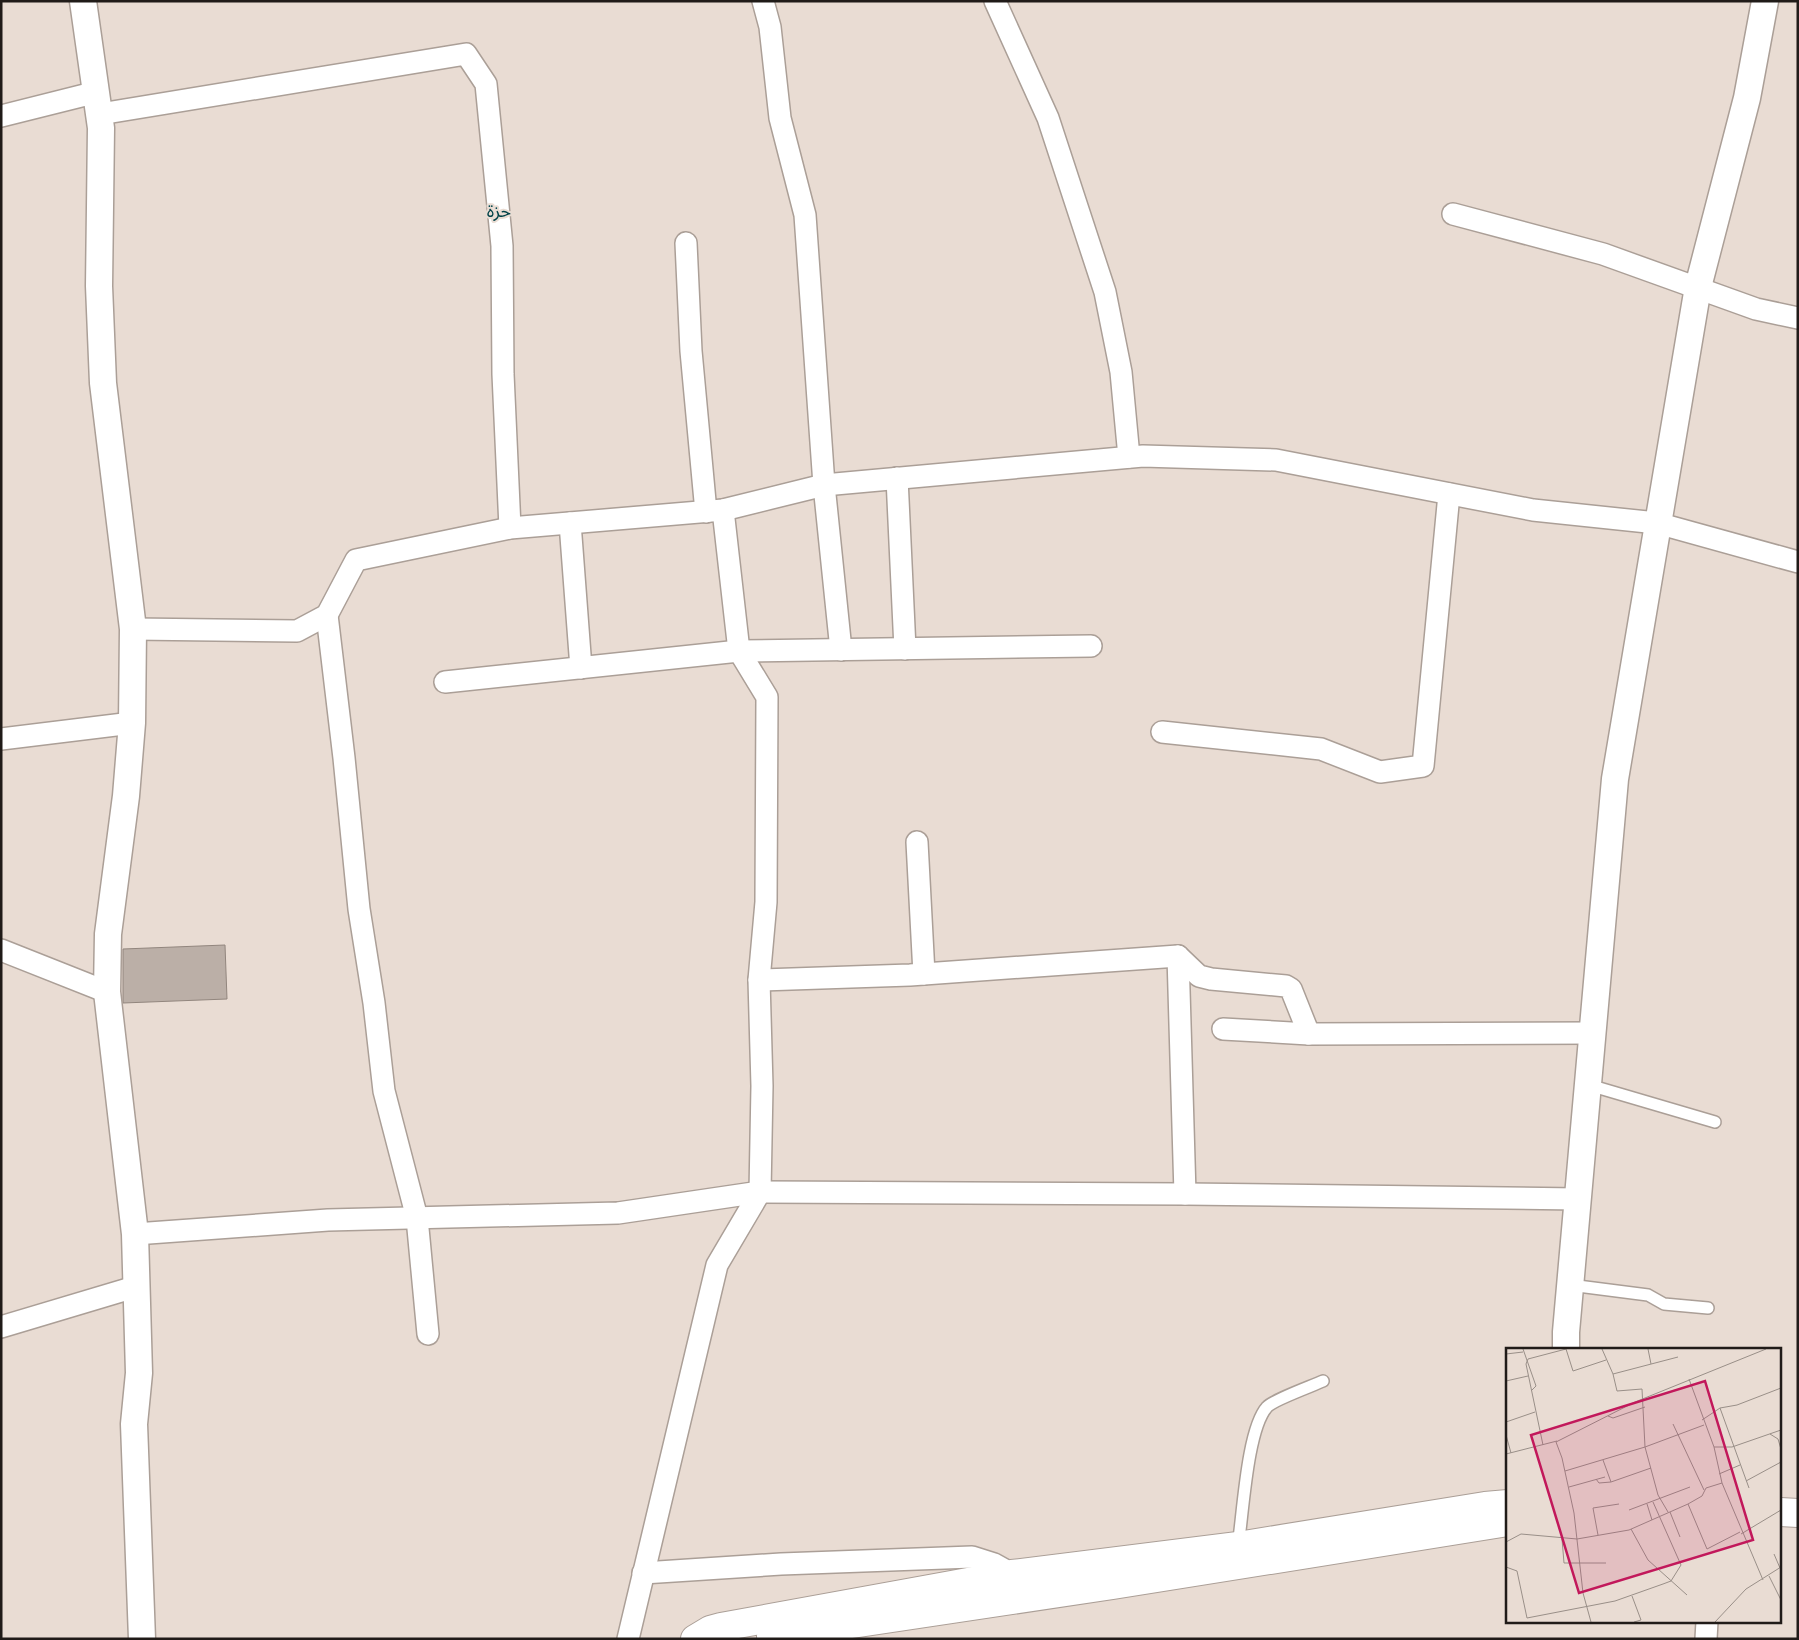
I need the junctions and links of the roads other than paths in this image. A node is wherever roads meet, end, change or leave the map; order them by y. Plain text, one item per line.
1 (83, 1) edge
2 (763, 1) edge
3 (995, 1) edge
4 (1765, 1) edge
5 (98, 103) junction
6 (1, 116) edge
7 (1452, 214) dead end
8 (686, 243) dead end
9 (1698, 287) junction
10 (1798, 318) edge
11 (1129, 457) junction
12 (897, 478) junction
13 (824, 485) junction
14 (1449, 494) junction
15 (714, 511) junction
16 (570, 523) junction
17 (1657, 523) junction
18 (510, 528) junction
19 (1798, 562) edge
20 (327, 615) junction
21 (133, 629) junction
22 (1091, 646) dead end
23 (905, 649) junction
24 (841, 650) junction
25 (739, 652) junction
26 (581, 668) junction
27 (445, 682) dead end
28 (132, 723) junction
29 (1162, 732) dead end
30 (1, 739) edge
31 (917, 842) dead end
32 (1, 950) edge
33 (1178, 956) junction
34 (924, 974) junction
35 (759, 980) junction
36 (107, 992) junction
37 (1223, 1029) dead end
38 (1309, 1034) junction
39 (1594, 1034) junction
40 (1589, 1085) junction
41 (1715, 1122) dead end
42 (760, 1192) junction
43 (1185, 1194) junction
44 (1578, 1199) junction
45 (416, 1218) junction
46 (135, 1234) junction
47 (1570, 1285) junction
48 (138, 1286) junction
49 (1708, 1308) dead end
50 (1, 1326) edge
51 (428, 1334) dead end
52 (1566, 1348) edge
53 (139, 1373) junction
54 (1323, 1381) dead end
55 (1506, 1504) edge
56 (1782, 1512) edge
57 (1798, 1513) edge
58 (1506, 1522) edge
59 (1238, 1546) junction
60 (643, 1572) junction
61 (1012, 1574) junction
62 (1019, 1599) junction
63 (1707, 1622) edge
64 (142, 1639) edge
65 (159, 1639) edge
66 (628, 1639) edge
67 (695, 1639) edge
68 (754, 1639) edge
69 (1706, 1639) edge

1 - 5 street
2 - 13 street
3 - 11 street
4 - 9 street
5 - 6 street
5 - 18 street
5 - 21 street
7 - 9 street
8 - 15 street
9 - 10 street
9 - 17 street
11 - 12 street
11 - 14 street
12 - 13 street
12 - 23 street
13 - 15 street
13 - 24 street
14 - 17 street
14 - 29 street
15 - 16 street
15 - 25 street
16 - 18 street
16 - 26 street
17 - 19 street
17 - 39 street
18 - 20 street
20 - 21 street
20 - 45 street
21 - 28 street
22 - 23 street
23 - 24 street
24 - 25 street
25 - 26 street
25 - 35 street
26 - 27 street
28 - 30 street
28 - 36 street
31 - 34 street
32 - 36 street
33 - 34 street
33 - 38 street
33 - 43 street
34 - 35 street
35 - 42 street
36 - 46 street
37 - 38 street
38 - 39 street
39 - 40 street
40 - 41 lane
40 - 44 street
42 - 43 street
42 - 45 street
42 - 60 street
43 - 44 street
44 - 47 street
45 - 46 street
45 - 51 street
46 - 48 street
47 - 49 lane
47 - 52 street
48 - 50 street
48 - 53 street
53 - 64 street
53 - 65 street
54 - 59 lane
55 - 59 main road
56 - 57 main road
58 - 62 main road
59 - 61 main road
60 - 61 street
60 - 66 street
61 - 62 street
61 - 67 main road
62 - 68 main road
63 - 69 street

